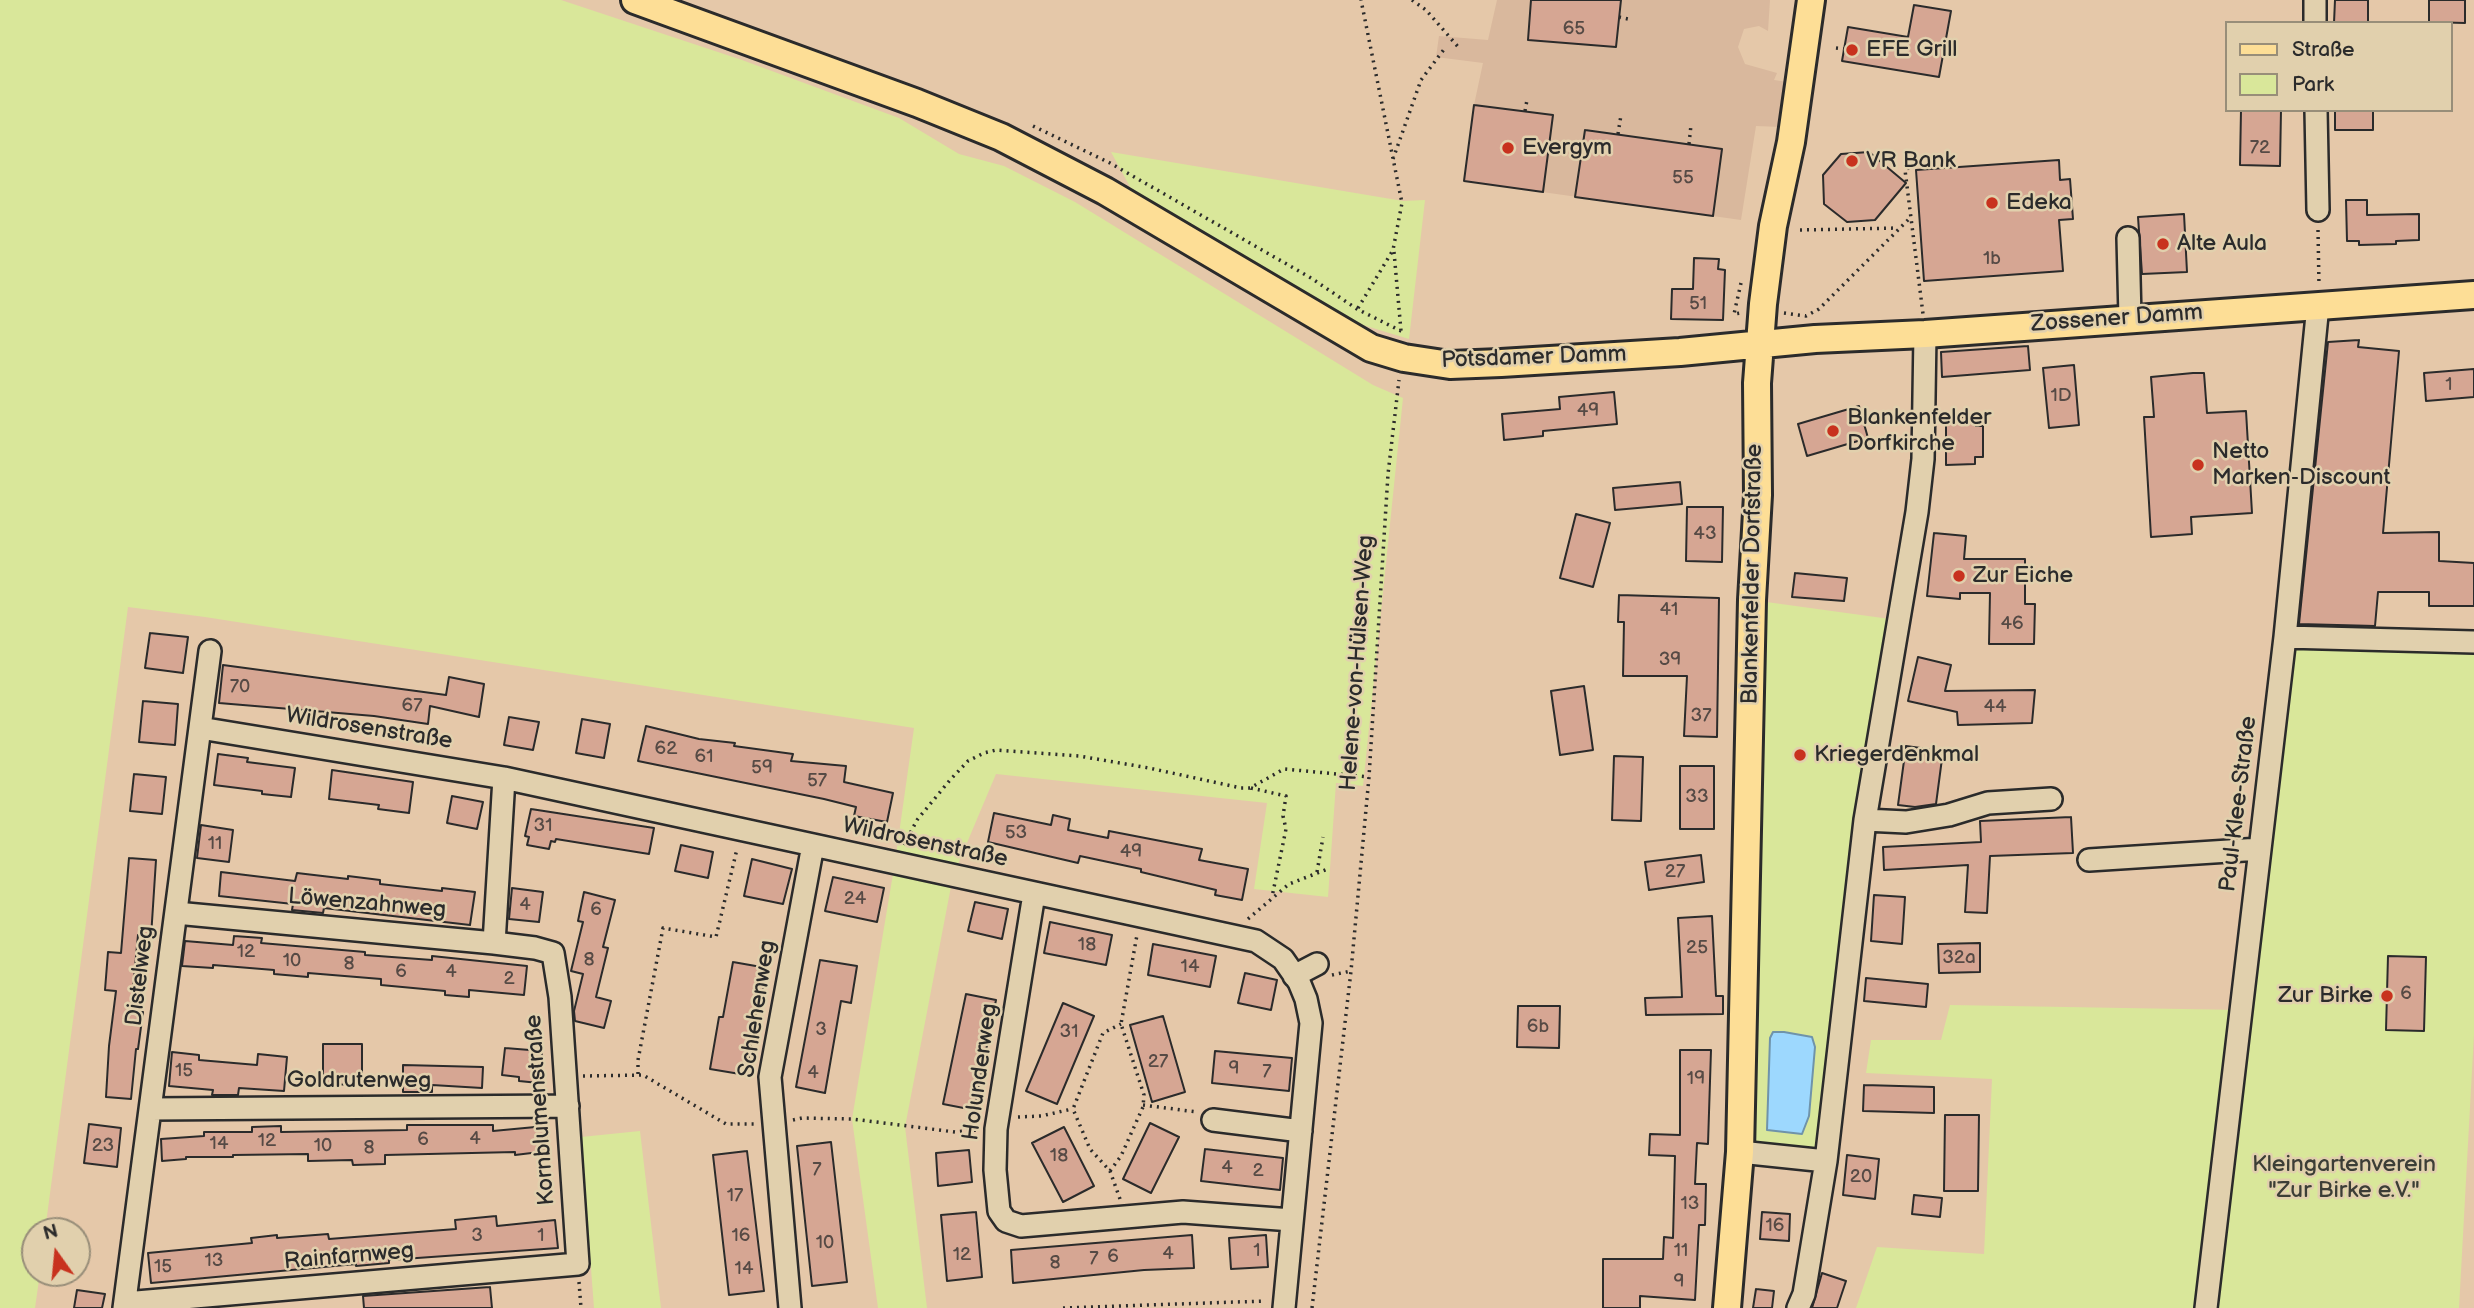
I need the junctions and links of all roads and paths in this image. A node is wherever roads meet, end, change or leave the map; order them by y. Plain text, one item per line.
1 (635, 0) edge
2 (1361, 0) edge
3 (1412, 0) edge
4 (1811, 0) edge
5 (2315, 0) edge
6 (1619, 18) dead end
7 (1628, 19) dead end
8 (2315, 21) edge
9 (1445, 48) dead end
10 (1836, 48) dead end
11 (1460, 49) dead end
12 (1844, 49) dead end
13 (1527, 100) dead end
14 (1525, 111) dead end
15 (2316, 112) edge
16 (1621, 115) dead end
17 (1691, 125) dead end
18 (1618, 134) dead end
19 (1689, 144) dead end
20 (1393, 160) junction
21 (1921, 162) dead end
22 (2318, 210) joint
23 (1910, 218) junction
24 (1900, 228) junction
25 (1800, 230) dead end
26 (2128, 238) dead end
27 (1393, 250) junction
28 (2474, 295) edge
29 (2318, 305) junction
30 (1806, 316) dead end
31 (2130, 318) junction
32 (1401, 331) dead end
33 (1347, 334) junction
34 (1925, 334) junction
35 (1760, 344) junction
36 (1404, 359) junction
37 (2285, 637) junction
38 (2474, 642) edge
39 (210, 651) dead end
40 (200, 728) junction
41 (1369, 777) junction
42 (504, 778) junction
43 (1250, 788) junction
44 (2051, 799) dead end
45 (1865, 820) junction
46 (742, 829) junction
47 (1323, 837) dead end
48 (813, 845) junction
49 (2260, 849) junction
50 (2090, 860) dead end
51 (895, 862) junction
52 (1328, 869) dead end
53 (1317, 873) junction
54 (1034, 894) junction
55 (1272, 897) junction
56 (176, 913) junction
57 (1141, 916) junction
58 (1230, 934) junction
59 (494, 943) junction
60 (553, 953) joint
61 (1317, 964) dead end
62 (1294, 976) junction
63 (1121, 1024) junction
64 (638, 1074) dead end
65 (1143, 1105) junction
66 (568, 1106) junction
67 (150, 1109) junction
68 (1073, 1109) junction
69 (998, 1118) junction
70 (1213, 1120) joint
71 (1301, 1131) junction
72 (1740, 1152) junction
73 (1826, 1161) junction
74 (1110, 1171) junction
75 (1126, 1217) junction
76 (1292, 1220) junction
77 (578, 1264) joint
78 (1284, 1304) edge
79 (124, 1306) edge
80 (790, 1308) edge
81 (1063, 1308) edge
82 (1312, 1308) edge
83 (1727, 1308) edge
84 (1798, 1308) edge
85 (2206, 1308) edge

1 - 33 main road, Potsdamer Damm
2 - 20 path
3 - 11 path
4 - 35 main road, Blankenfelder Dorfstraße
5 - 8 street
6 - 7 path
9 - 20 path
10 - 12 path
13 - 14 path
15 - 22 street
16 - 18 path
17 - 19 path
20 - 27 path
21 - 23 path
22 - 29 path
23 - 24 path
23 - 34 path
24 - 25 path
24 - 30 path
26 - 31 street
27 - 32 path
27 - 33 path
28 - 29 main road, Zossener Damm
29 - 31 main road, Zossener Damm
29 - 37 street, Paul-Klee-Straße
31 - 34 main road, Zossener Damm
33 - 36 main road, Potsdamer Damm
34 - 35 main road, Zossener Damm
34 - 45 street
35 - 36 main road, Potsdamer Damm
35 - 72 main road, Blankenfelder Dorfstraße
36 - 41 path, Helene-von-Hülsen-Weg
37 - 38 street
37 - 49 street, Paul-Klee-Straße
39 - 40 street, Distelweg
40 - 42 street, Wildrosenstraße
40 - 56 street, Distelweg
41 - 43 path
41 - 82 path, Helene-von-Hülsen-Weg
42 - 46 street, Wildrosenstraße
42 - 59 street
43 - 51 path
43 - 55 path
44 - 45 street
45 - 73 street
46 - 48 street, Wildrosenstraße
46 - 64 path
47 - 53 path
48 - 51 street, Wildrosenstraße
48 - 80 street, Schlehenweg
49 - 50 street
49 - 85 street, Paul-Klee-Straße
51 - 54 street, Wildrosenstraße
52 - 53 path
53 - 55 path
54 - 57 street, Wildrosenstraße
54 - 69 street, Holunderweg
55 - 58 path
56 - 59 street, Löwenzahnweg
56 - 67 street, Distelweg
57 - 58 street, Wildrosenstraße
57 - 63 path
58 - 62 street, Wildrosenstraße
59 - 60 street, Löwenzahnweg
60 - 66 street, Kornblumenstraße
61 - 62 street
62 - 71 street, Wildrosenstraße
63 - 65 path
63 - 68 path
65 - 70 path
65 - 74 path
66 - 67 street, Goldrutenweg
66 - 77 street, Kornblumenstraße
67 - 79 street, Distelweg
68 - 69 path
68 - 74 path
69 - 75 street, Holunderweg
70 - 71 street
71 - 76 street, Wildrosenstraße
72 - 73 street
72 - 83 main road, Blankenfelder Dorfstraße
73 - 84 street
74 - 75 path
75 - 76 street, Holunderweg
76 - 78 street, Wildrosenstraße
77 - 79 street, Rainfarnweg
78 - 81 path

